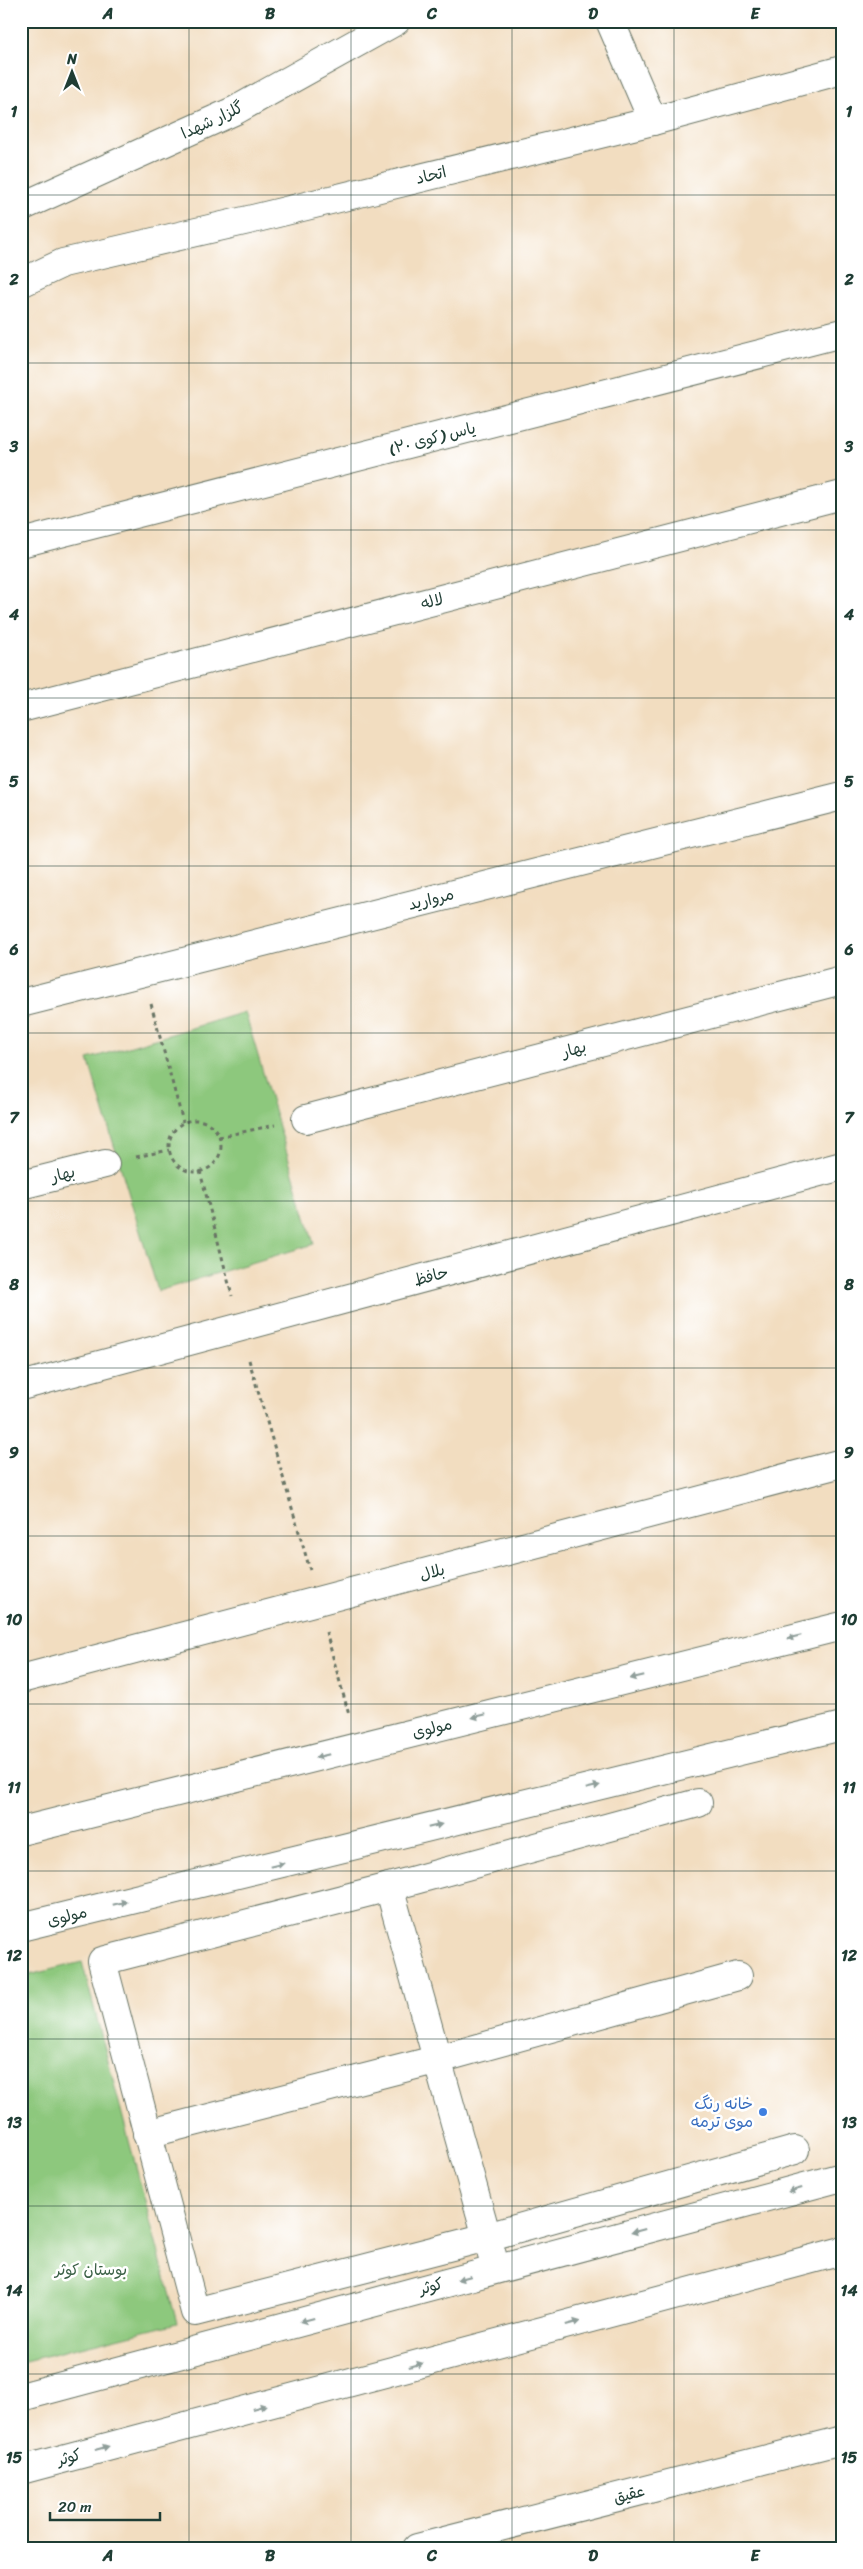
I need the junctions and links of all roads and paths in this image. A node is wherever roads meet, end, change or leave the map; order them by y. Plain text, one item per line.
1 (396, 21) edge
2 (610, 21) edge
3 (842, 70) edge
4 (653, 121) junction
5 (21, 207) edge
6 (21, 283) edge
7 (842, 333) edge
8 (842, 495) edge
9 (21, 543) edge
10 (21, 708) edge
11 (842, 796) edge
12 (142, 972) junction
13 (842, 980) edge
14 (21, 1003) edge
15 (306, 1119) joint
16 (183, 1122) junction
17 (220, 1136) junction
18 (105, 1164) dead end
19 (842, 1166) edge
20 (200, 1171) junction
21 (21, 1185) edge
22 (240, 1327) junction
23 (21, 1386) edge
24 (842, 1463) edge
25 (318, 1602) junction
26 (842, 1626) edge
27 (21, 1680) edge
28 (842, 1726) edge
29 (357, 1747) junction
30 (698, 1803) dead end
31 (21, 1831) edge
32 (389, 1887) junction
33 (21, 1928) edge
34 (738, 1976) dead end
35 (439, 2059) junction
36 (147, 2134) junction
37 (794, 2150) dead end
38 (842, 2177) edge
39 (487, 2237) junction
40 (842, 2251) edge
41 (496, 2269) junction
42 (21, 2397) edge
43 (842, 2440) edge
44 (21, 2470) edge
45 (417, 2548) edge

1 - 5 street, گلزار شهدا
2 - 4 street
3 - 4 street, اتحاد
4 - 6 street, اتحاد
7 - 9 street, یاس (کوی ۲۰)
8 - 10 street, لاله
11 - 12 street, مروارید
12 - 14 street, مروارید
12 - 16 path
13 - 15 street, بهار
15 - 17 path
16 - 17 path
16 - 20 path
17 - 20 path
18 - 21 street, بهار
19 - 22 street, حافظ
20 - 22 path
22 - 23 street, حافظ
22 - 25 path
24 - 25 street, بلال
25 - 27 street, بلال
25 - 29 path
26 -> 29 street, مولوی
33 -> 28 street, مولوی
29 -> 31 street, مولوی
30 - 32 street
32 - 35 street
32 - 36 street
34 - 35 street
35 - 36 street
35 - 39 street
36 - 39 street
37 - 39 street
38 -> 41 street, کوثر
39 - 41 street
44 -> 40 street, کوثر
41 -> 42 street, کوثر
43 - 45 street, عقیق

